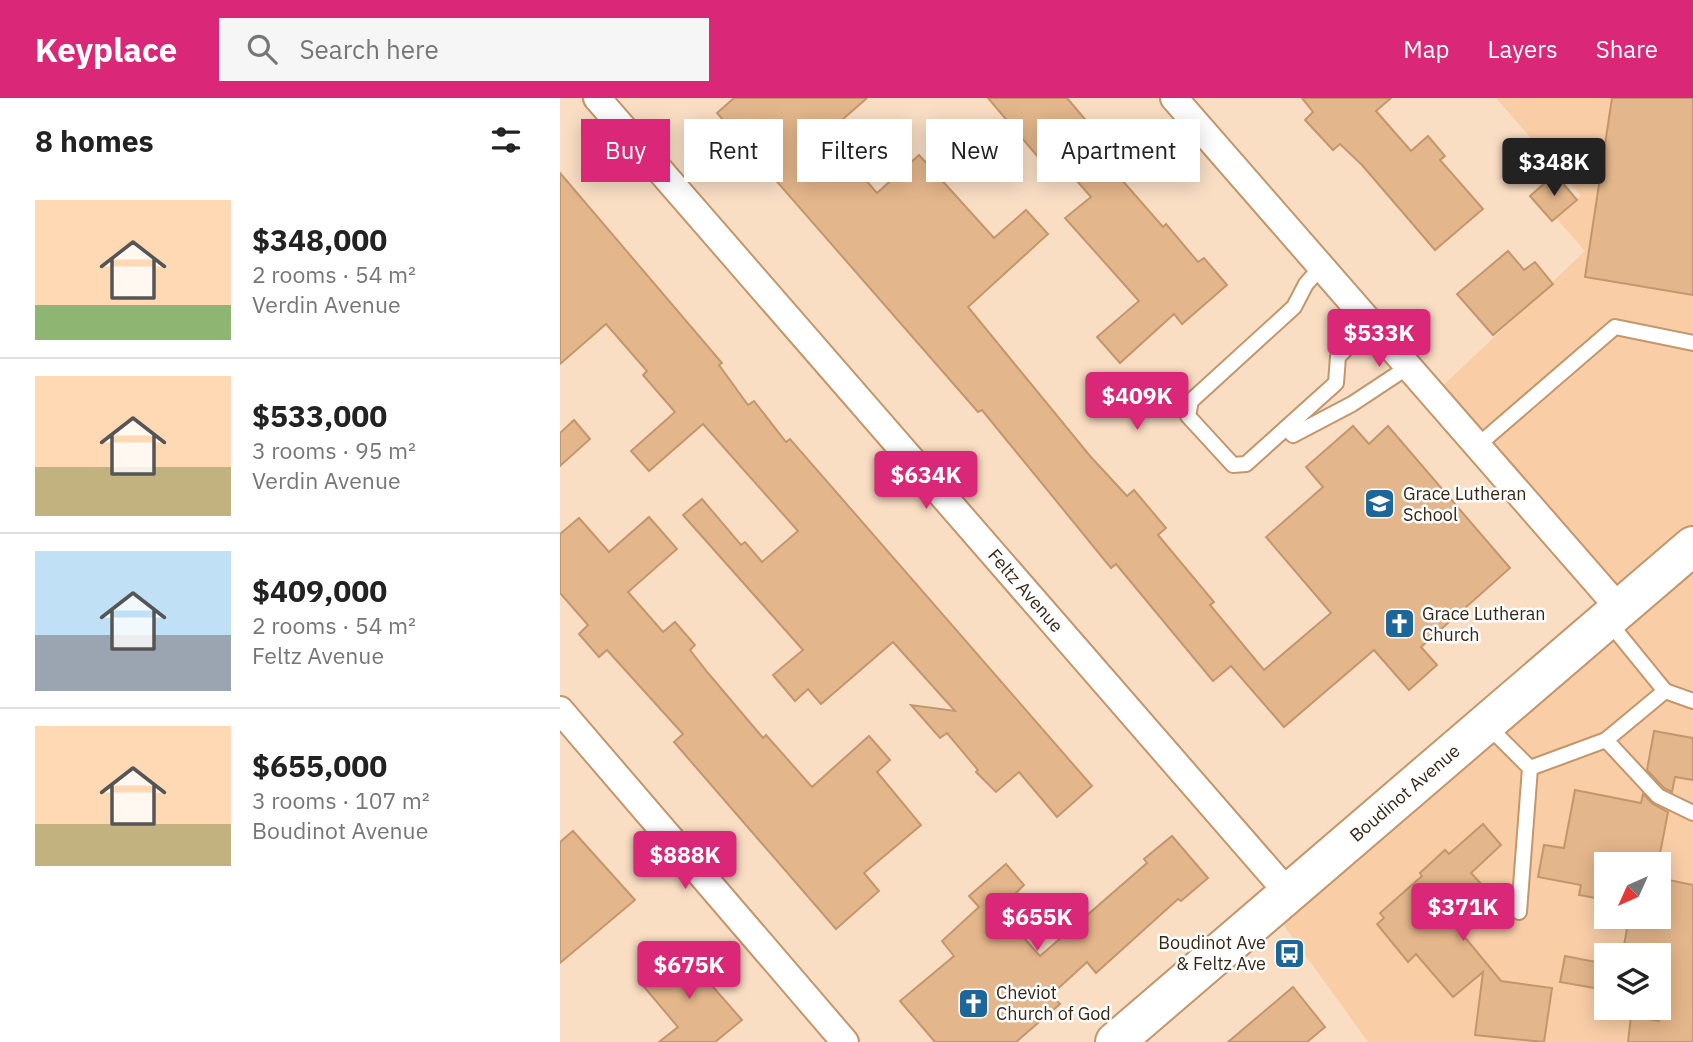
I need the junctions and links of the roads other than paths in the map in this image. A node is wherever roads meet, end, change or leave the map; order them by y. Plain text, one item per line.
1 (597, 98) edge
2 (1174, 98) edge
3 (1321, 267) junction
4 (1371, 323) junction
5 (1693, 343) edge
6 (1408, 367) junction
7 (1286, 428) junction
8 (1477, 446) junction
9 (1693, 546) edge
10 (1677, 575) edge
11 (1613, 614) junction
12 (1665, 691) junction
13 (1693, 701) edge
14 (560, 710) edge
15 (1486, 724) junction
16 (1606, 740) junction
17 (1530, 768) junction
18 (1693, 813) edge
19 (1289, 894) junction
20 (1519, 912) dead end
21 (845, 1042) edge
22 (1115, 1042) edge

1 - 19 street, Feltz Avenue
2 - 3 street
3 - 4 street
3 - 7 lane
4 - 6 street
4 - 7 lane
5 - 8 lane
6 - 7 lane
6 - 8 street
8 - 11 street
9 - 10 street, Boudinot Avenue
10 - 11 street, Boudinot Avenue
11 - 12 lane
11 - 15 street, Boudinot Avenue
12 - 13 lane
12 - 16 lane
14 - 21 street
15 - 17 lane
15 - 19 street, Boudinot Avenue
16 - 17 lane
16 - 18 lane
17 - 20 lane
19 - 22 street, Boudinot Avenue

